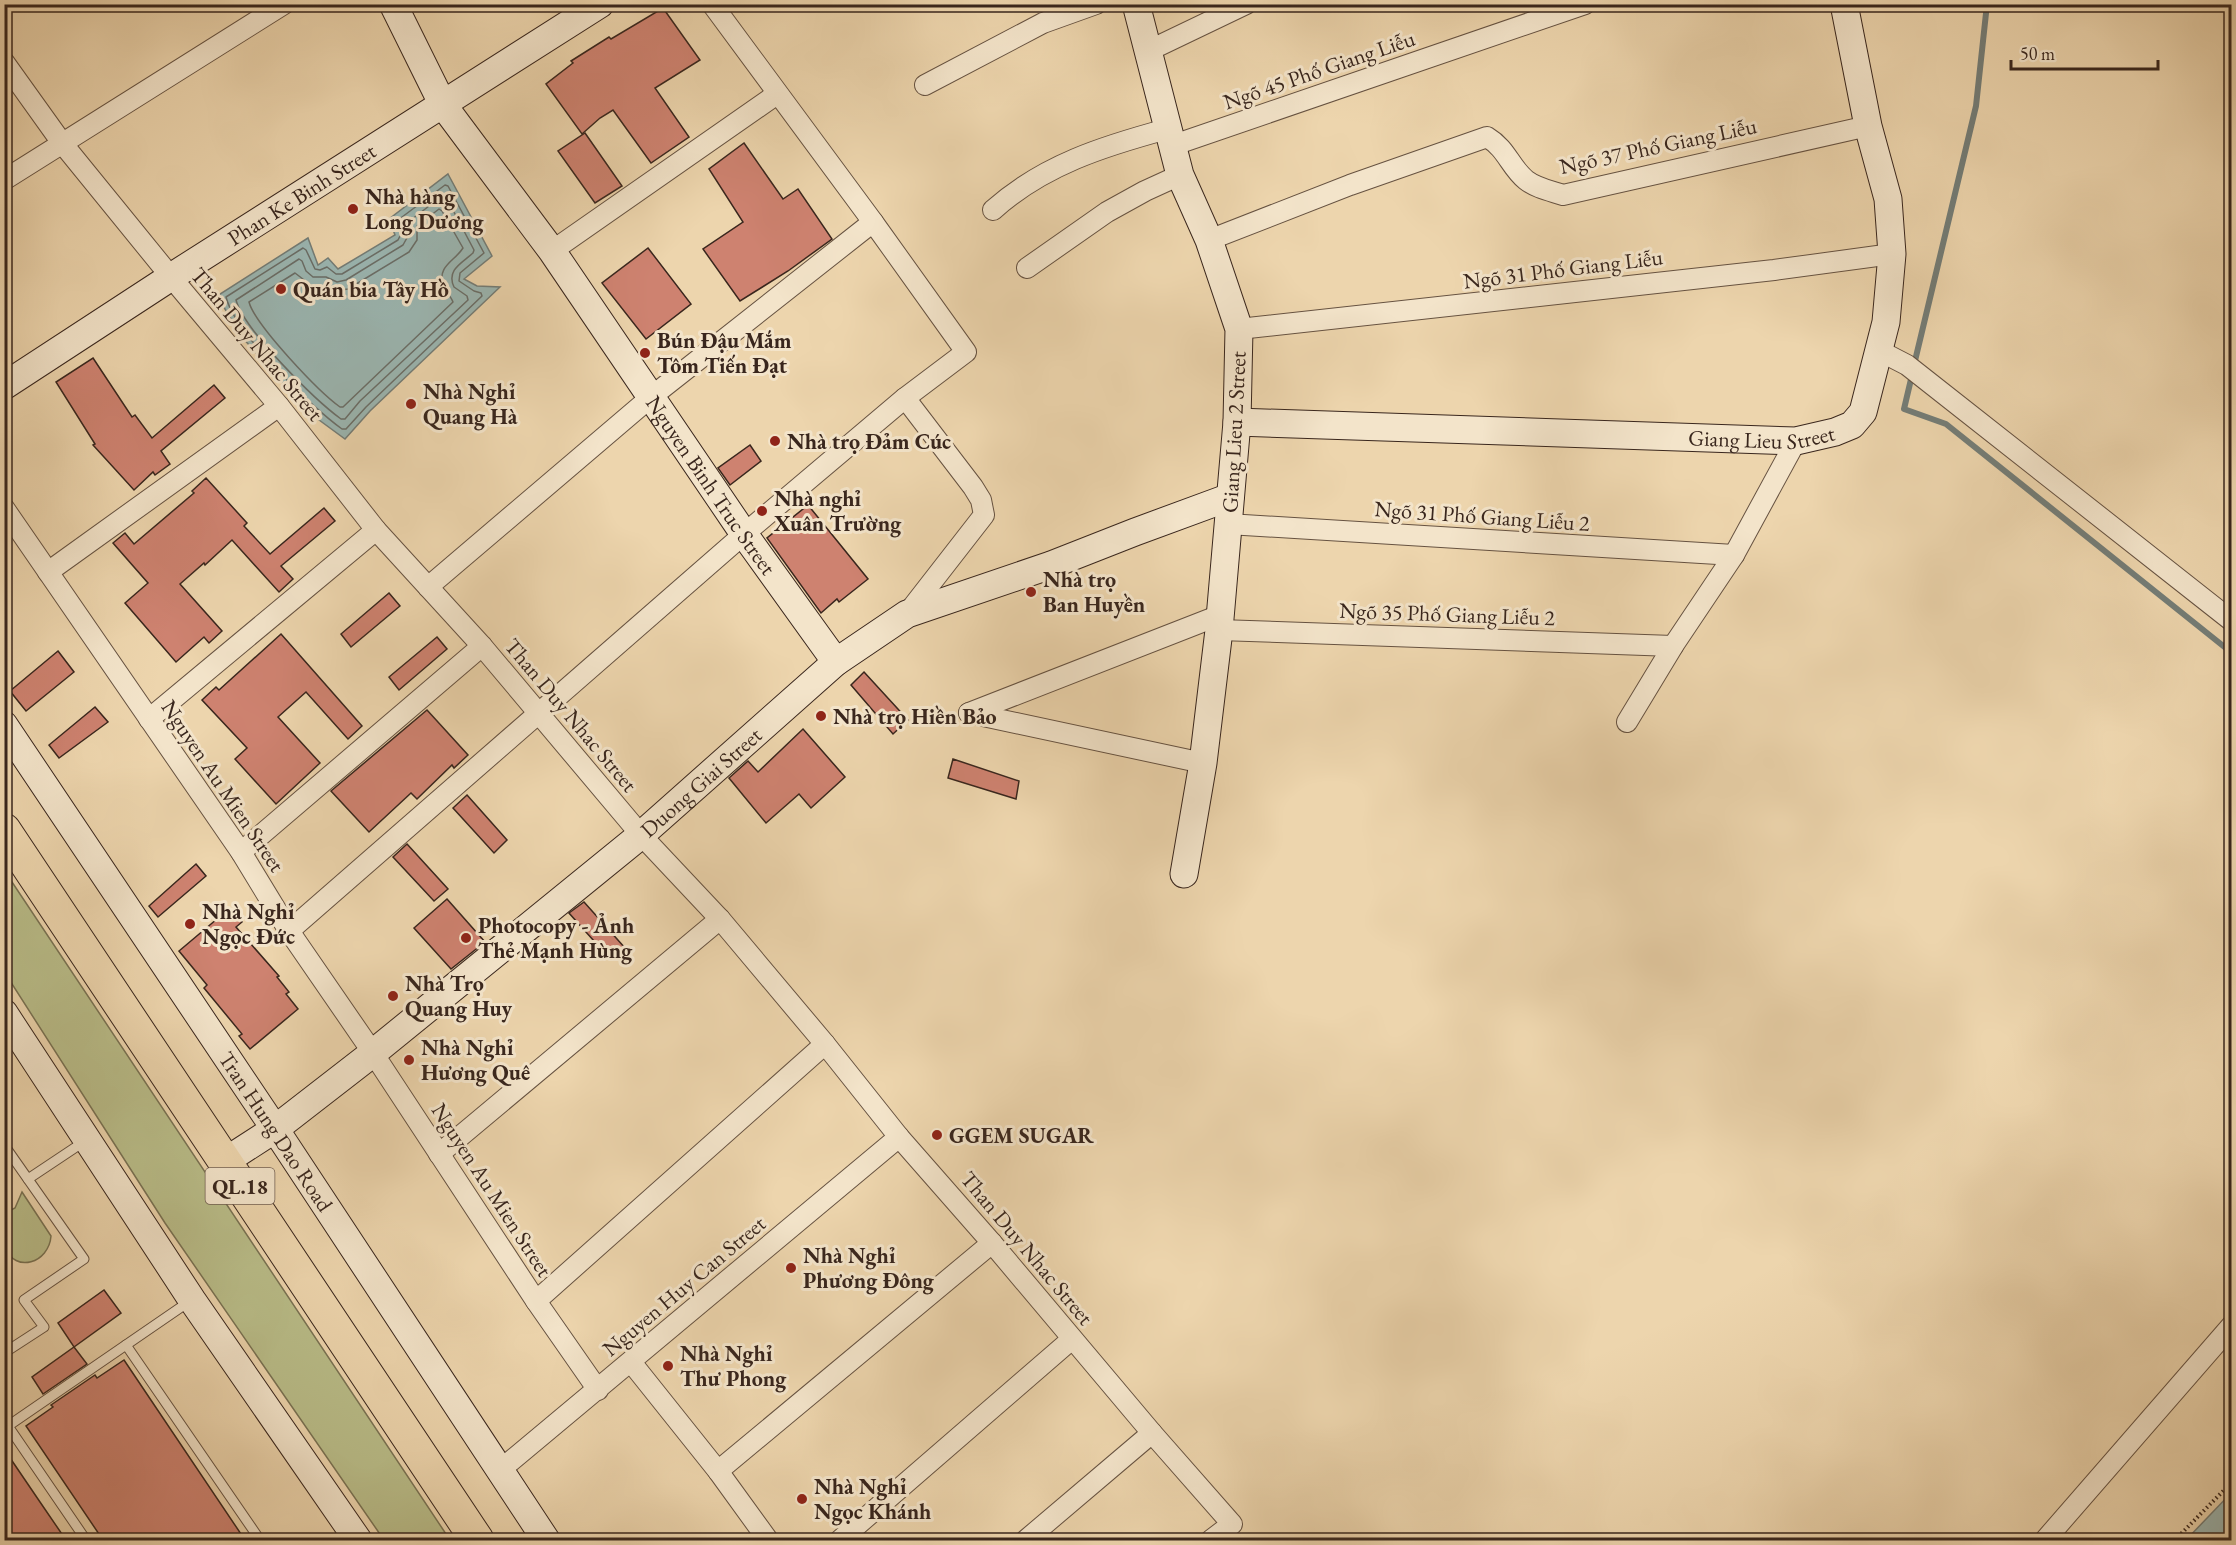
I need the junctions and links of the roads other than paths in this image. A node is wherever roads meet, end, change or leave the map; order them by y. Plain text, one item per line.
1 (284, 4) edge
2 (393, 4) edge
3 (600, 4) edge
4 (712, 4) edge
5 (1096, 4) edge
6 (1136, 4) edge
7 (1246, 4) edge
8 (1585, 4) edge
9 (1844, 4) edge
10 (1148, 51) junction
11 (4, 62) edge
12 (925, 85) dead end
13 (777, 94) junction
14 (443, 105) junction
15 (1868, 126) junction
16 (1169, 137) junction
17 (62, 143) junction
18 (1180, 175) junction
19 (4, 180) edge
20 (993, 210) dead end
21 (873, 222) junction
22 (1209, 240) junction
23 (552, 251) junction
24 (1892, 254) junction
25 (1027, 268) dead end
26 (171, 278) junction
27 (1239, 329) junction
28 (1878, 350) junction
29 (4, 386) edge
30 (651, 397) junction
31 (905, 398) junction
32 (279, 406) junction
33 (1237, 422) junction
34 (1797, 441) junction
35 (4, 508) edge
36 (1229, 511) junction
37 (376, 530) junction
38 (744, 534) junction
39 (1734, 555) junction
40 (48, 572) junction
41 (428, 587) junction
42 (907, 614) junction
43 (2232, 621) edge
44 (1219, 623) junction
45 (482, 646) junction
46 (1673, 646) junction
47 (836, 662) junction
48 (538, 712) junction
49 (149, 719) junction
50 (1627, 722) dead end
51 (4, 725) edge
52 (1203, 763) junction
53 (4, 830) edge
54 (641, 835) junction
55 (241, 852) junction
56 (1184, 874) dead end
57 (720, 919) junction
58 (289, 931) junction
59 (4, 1012) edge
60 (825, 1044) junction
61 (373, 1053) junction
62 (275, 1129) junction
63 (899, 1137) junction
64 (87, 1140) junction
65 (4, 1144) edge
66 (439, 1154) junction
67 (224, 1162) junction
68 (28, 1179) junction
69 (992, 1243) junction
70 (192, 1300) junction
71 (536, 1301) junction
72 (2232, 1324) edge
73 (1072, 1339) junction
74 (126, 1345) junction
75 (4, 1353) edge
76 (632, 1362) junction
77 (598, 1390) junction
78 (1152, 1433) junction
79 (718, 1471) junction
80 (499, 1472) junction
81 (86, 1540) edge
82 (260, 1540) edge
83 (358, 1540) edge
84 (477, 1540) edge
85 (546, 1540) edge
86 (768, 1540) edge
87 (840, 1540) edge
88 (1026, 1540) edge
89 (1211, 1540) edge
90 (2045, 1540) edge

1 - 17 street
2 - 14 main road, Nguyen Binh Truc Street
3 - 14 main road, Phan Ke Binh Street
4 - 13 street
5 - 12 street
6 - 10 main road, Giang Lieu 2 Street
7 - 10 street
8 - 16 street, Ngõ 45 Phố Giang Liễu
9 - 15 main road, Giang Lieu Street
10 - 16 main road, Giang Lieu 2 Street
11 - 17 street, Than Duy Nhac Street
13 - 21 street
13 - 23 street
14 - 23 main road, Nguyen Binh Truc Street
14 - 26 main road, Phan Ke Binh Street
15 - 22 street, Ngõ 37 Phố Giang Liễu
15 - 24 main road, Giang Lieu Street
16 - 18 main road, Giang Lieu 2 Street
16 - 20 street, Ngõ 45 Phố Giang Liễu
17 - 19 street
17 - 26 street, Than Duy Nhac Street
18 - 22 main road, Giang Lieu 2 Street
18 - 25 street
21 - 30 street
21 - 31 street
22 - 27 main road, Giang Lieu 2 Street
23 - 30 main road, Nguyen Binh Truc Street
24 - 27 street, Ngõ 31 Phố Giang Liễu
24 - 28 main road, Giang Lieu Street
26 - 29 main road, Phan Ke Binh Street
26 - 32 street, Than Duy Nhac Street
27 - 33 main road, Giang Lieu 2 Street
28 - 34 main road, Giang Lieu Street
28 - 43 street
30 - 38 main road, Nguyen Binh Truc Street
30 - 41 street
31 - 38 street
31 - 42 street
32 - 37 street, Than Duy Nhac Street
32 - 40 street
33 - 34 main road, Giang Lieu Street
33 - 36 main road, Giang Lieu 2 Street
34 - 39 street
35 - 40 street, Nguyen Au Mien Street
36 - 39 street, Ngõ 31 Phố Giang Liễu 2
36 - 42 main road, Duong Giai Street
36 - 44 main road, Giang Lieu 2 Street
37 - 41 street, Than Duy Nhac Street
37 - 49 street
38 - 47 main road, Nguyen Binh Truc Street
38 - 48 street
39 - 46 street
40 - 49 street, Nguyen Au Mien Street
41 - 45 street, Than Duy Nhac Street
42 - 47 main road, Duong Giai Street
44 - 46 street, Ngõ 35 Phố Giang Liễu 2
44 - 52 main road, Giang Lieu 2 Street
44 - 52 street
45 - 48 street, Than Duy Nhac Street
45 - 55 street
46 - 50 street
47 - 54 main road, Duong Giai Street
48 - 54 street, Than Duy Nhac Street
48 - 58 street
49 - 55 street, Nguyen Au Mien Street
51 - 62 main road, Tran Hung Dao Road
52 - 56 main road, Giang Lieu 2 Street
53 - 67 highway, QL.18
54 - 57 street, Than Duy Nhac Street
54 - 61 main road, Duong Giai Street
55 - 58 street, Nguyen Au Mien Street
57 - 60 street, Than Duy Nhac Street
57 - 66 street
58 - 61 street, Nguyen Au Mien Street
59 - 64 main road
60 - 63 street, Than Duy Nhac Street
60 - 71 street
61 - 62 main road, Duong Giai Street
61 - 66 street, Nguyen Au Mien Street
62 - 67 main road, Duong Giai Street
62 - 80 main road, Tran Hung Dao Road
63 - 69 street, Than Duy Nhac Street
63 - 76 street, Nguyen Huy Can Street
64 - 68 lane
64 - 70 main road
65 - 68 lane
66 - 71 street, Nguyen Au Mien Street
67 - 84 highway, QL.18
68 - 75 lane
69 - 73 street, Than Duy Nhac Street
69 - 79 street
70 - 74 lane
70 - 83 main road
71 - 77 street, Nguyen Au Mien Street
72 - 90 street
73 - 78 street, Than Duy Nhac Street
73 - 87 street
74 - 81 lane
74 - 82 lane
76 - 77 street, Nguyen Huy Can Street
76 - 79 street
77 - 80 street, Nguyen Huy Can Street
78 - 88 street
78 - 89 street, Than Duy Nhac Street
79 - 86 street
80 - 85 main road, Tran Hung Dao Road

